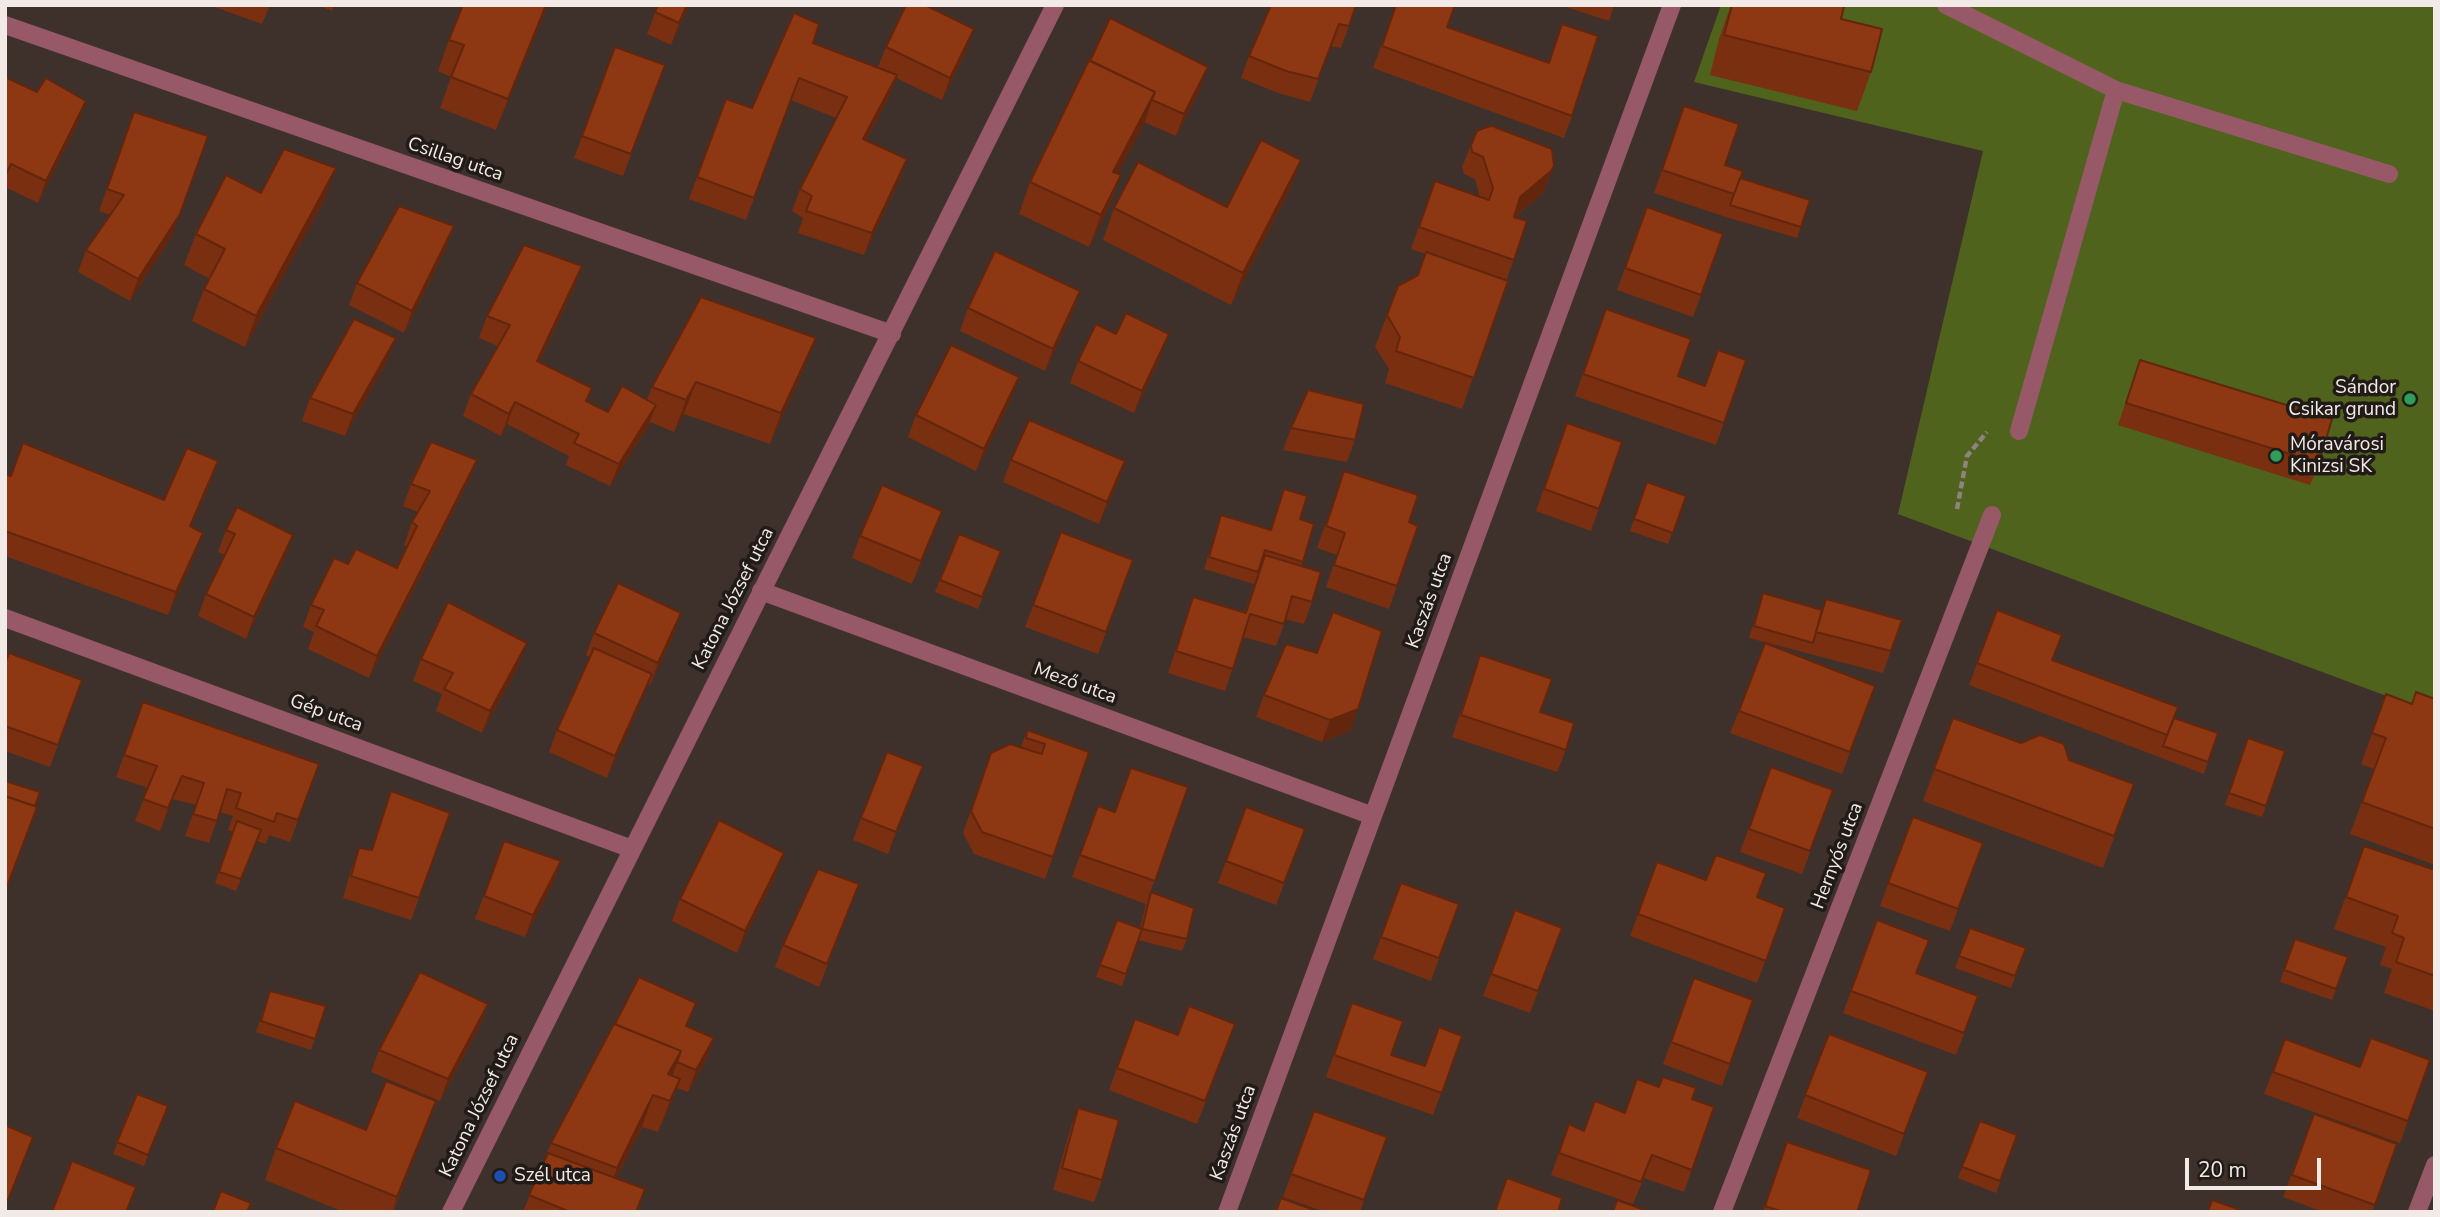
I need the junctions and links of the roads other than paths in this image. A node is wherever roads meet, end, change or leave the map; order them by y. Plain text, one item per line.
1 (1055, 5) edge
2 (1672, 5) edge
3 (1945, 5) edge
4 (5, 25) edge
5 (2116, 90) junction
6 (2389, 174) dead end
7 (892, 334) junction
8 (2021, 423) road end
9 (1992, 515) dead end
10 (761, 591) junction
11 (5, 618) edge
12 (1373, 816) junction
13 (632, 849) junction
14 (2435, 1165) edge
15 (451, 1212) edge
16 (1227, 1212) edge
17 (1722, 1212) edge
18 (2417, 1212) edge

1 - 7 street, Katona József utca
2 - 12 street, Kaszás utca
3 - 5 street
4 - 7 street, Csillag utca
5 - 6 street
5 - 8 street
7 - 10 street, Katona József utca
9 - 17 street, Hernyós utca
10 - 12 street, Mező utca
10 - 13 street, Katona József utca
11 - 13 street, Gép utca
12 - 16 street, Kaszás utca
13 - 15 street, Katona József utca
14 - 18 street

